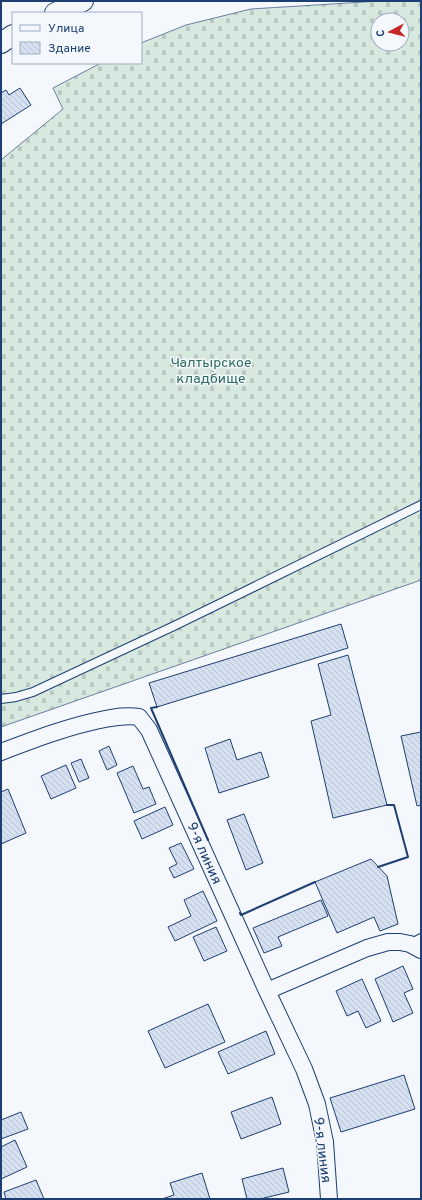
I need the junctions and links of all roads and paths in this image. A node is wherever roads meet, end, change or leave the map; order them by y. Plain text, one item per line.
1 (82, 1) edge
2 (57, 12) edge
3 (12, 36) edge
4 (1, 43) edge
5 (421, 504) edge
6 (1, 699) edge
7 (1, 752) edge
8 (417, 944) edge
9 (267, 991) junction
10 (329, 1199) edge

1 - 2 street
3 - 4 street
5 - 6 lane
7 - 9 street, 9-я линия
8 - 9 street
9 - 10 street, 9-я линия

